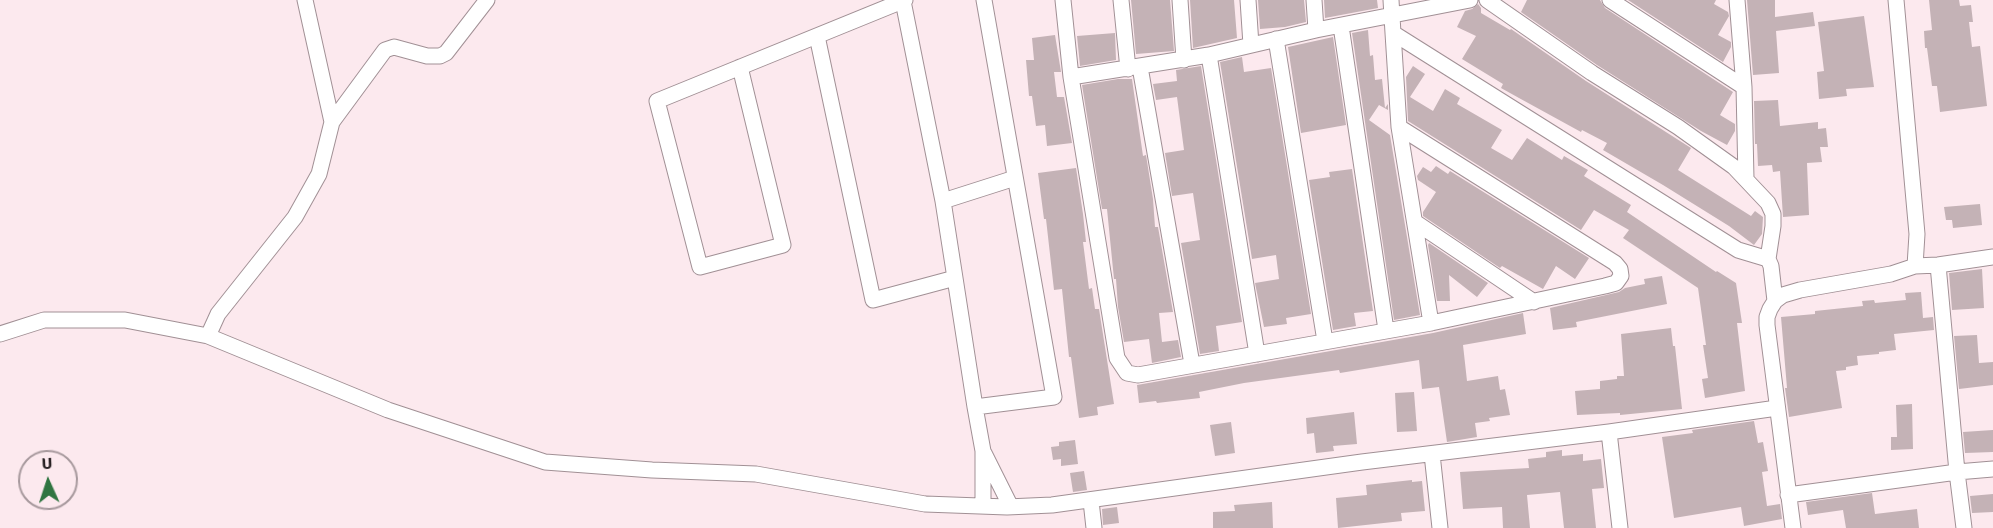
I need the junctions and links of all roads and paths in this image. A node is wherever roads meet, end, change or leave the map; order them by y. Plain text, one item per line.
1 (305, 0) edge
2 (487, 0) edge
3 (984, 0) edge
4 (1063, 0) edge
5 (1121, 0) edge
6 (1180, 0) edge
7 (1248, 0) edge
8 (1314, 0) edge
9 (1391, 0) edge
10 (1487, 0) edge
11 (1610, 0) edge
12 (1737, 0) edge
13 (1896, 0) edge
14 (904, 1) edge
15 (1464, 1) edge
16 (1392, 16) junction
17 (1341, 26) junction
18 (1316, 30) junction
19 (1393, 33) junction
20 (818, 36) junction
21 (1276, 39) junction
22 (1251, 45) junction
23 (1209, 55) junction
24 (1184, 60) junction
25 (740, 67) junction
26 (1134, 68) junction
27 (1071, 77) junction
28 (1744, 87) junction
29 (332, 122) junction
30 (1399, 128) junction
31 (1015, 178) junction
32 (1746, 179) junction
33 (943, 201) junction
34 (1415, 222) junction
35 (1993, 257) edge
36 (1768, 259) junction
37 (1938, 265) junction
38 (1915, 266) junction
39 (955, 278) junction
40 (1774, 300) junction
41 (1534, 302) junction
42 (1431, 323) junction
43 (1386, 330) junction
44 (0, 334) edge
45 (208, 336) junction
46 (1325, 340) junction
47 (1257, 354) junction
48 (1192, 364) junction
49 (975, 407) junction
50 (1777, 408) junction
51 (1609, 432) junction
52 (983, 451) junction
53 (1432, 454) junction
54 (1993, 470) edge
55 (1957, 472) junction
56 (1788, 495) junction
57 (1091, 501) junction
58 (983, 506) junction
59 (1011, 507) junction
60 (1094, 528) edge
61 (1440, 528) edge
62 (1620, 528) edge
63 (1793, 528) edge
64 (1964, 528) edge

1 - 29 street
2 - 29 street
3 - 31 street
4 - 27 street
5 - 26 street
6 - 24 street
7 - 22 street
8 - 18 street
9 - 16 street
10 - 32 street
11 - 28 street
12 - 28 street
13 - 38 street
14 - 20 street
14 - 33 street
15 - 16 street
16 - 17 street
16 - 19 street
17 - 18 street
17 - 43 street
18 - 21 street
19 - 30 street
19 - 36 street
20 - 25 street
20 - 39 street
21 - 22 street
21 - 46 street
22 - 23 street
23 - 24 street
23 - 47 street
24 - 26 street
25 - 25 street
26 - 27 street
26 - 48 street
27 - 48 street
28 - 32 street
29 - 45 street
30 - 34 street
30 - 41 street
31 - 33 street
31 - 49 street
32 - 36 street
33 - 39 street
34 - 41 street
34 - 42 street
35 - 37 street
36 - 40 street
37 - 38 street
37 - 55 street
38 - 40 street
39 - 49 street
40 - 50 street
41 - 42 street
42 - 43 street
43 - 46 street
44 - 45 street
45 - 58 street
46 - 47 street
47 - 48 street
49 - 52 street
50 - 51 street
50 - 56 street
51 - 53 street
51 - 62 street
52 - 58 street
52 - 59 street
53 - 57 street
53 - 61 street
54 - 55 street
55 - 56 street
55 - 64 street
56 - 63 street
57 - 59 street
57 - 60 street
58 - 59 street

